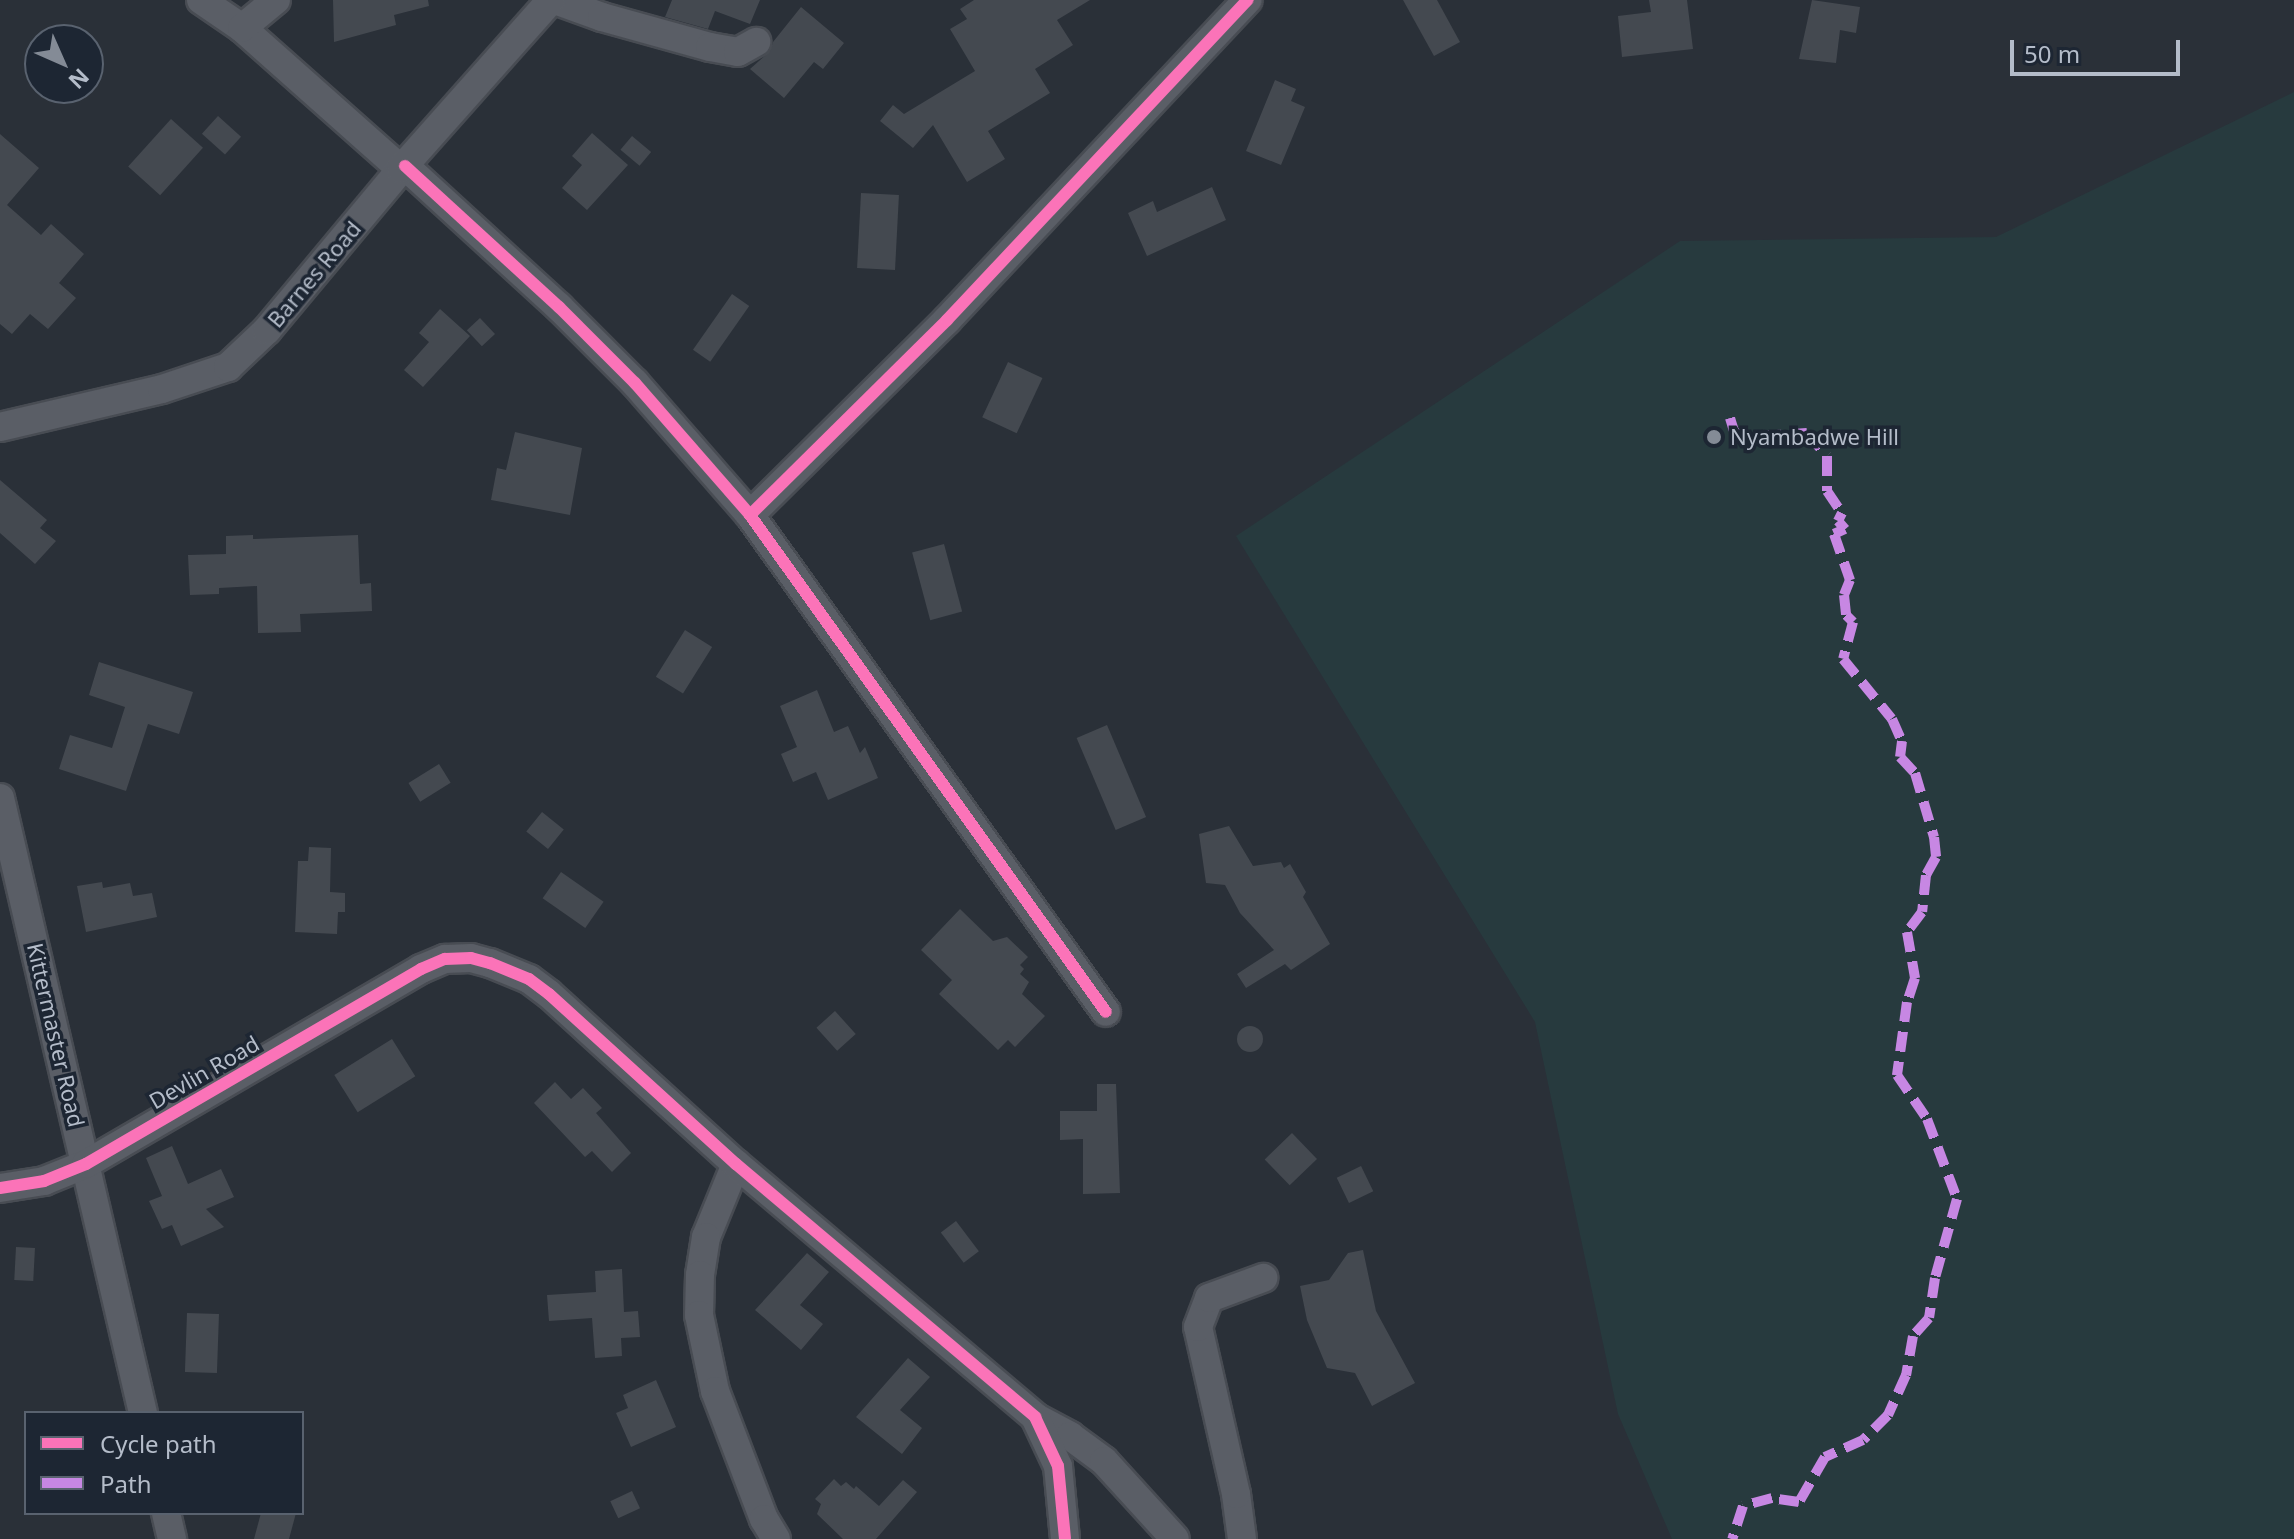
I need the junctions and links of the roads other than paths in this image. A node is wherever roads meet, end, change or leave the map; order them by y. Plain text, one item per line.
1 (201, 0) edge
2 (276, 0) edge
3 (553, 0) edge
4 (1248, 0) edge
5 (242, 28) junction
6 (756, 42) dead end
7 (403, 167) junction
8 (0, 427) edge
9 (750, 515) junction
10 (0, 798) edge
11 (1106, 1012) dead end
12 (86, 1164) junction
13 (736, 1164) junction
14 (0, 1188) edge
15 (1263, 1278) dead end
16 (143, 1411) edge
17 (1035, 1417) junction
18 (166, 1515) edge
19 (172, 1539) edge
20 (776, 1539) edge
21 (1065, 1539) edge
22 (1175, 1539) edge
23 (1242, 1539) edge

1 - 5 street
2 - 5 street
3 - 6 street
3 - 7 street, Barnes Road
4 - 9 street
5 - 7 street
7 - 8 street, Barnes Road
7 - 9 street
9 - 11 street
10 - 12 street, Kittermaster Road
12 - 13 street, Devlin Road
12 - 14 street, Devlin Road
12 - 16 street, Kittermaster Road
13 - 17 street, Devlin Road
13 - 20 street
15 - 23 street
17 - 21 street
17 - 22 street
18 - 19 street

